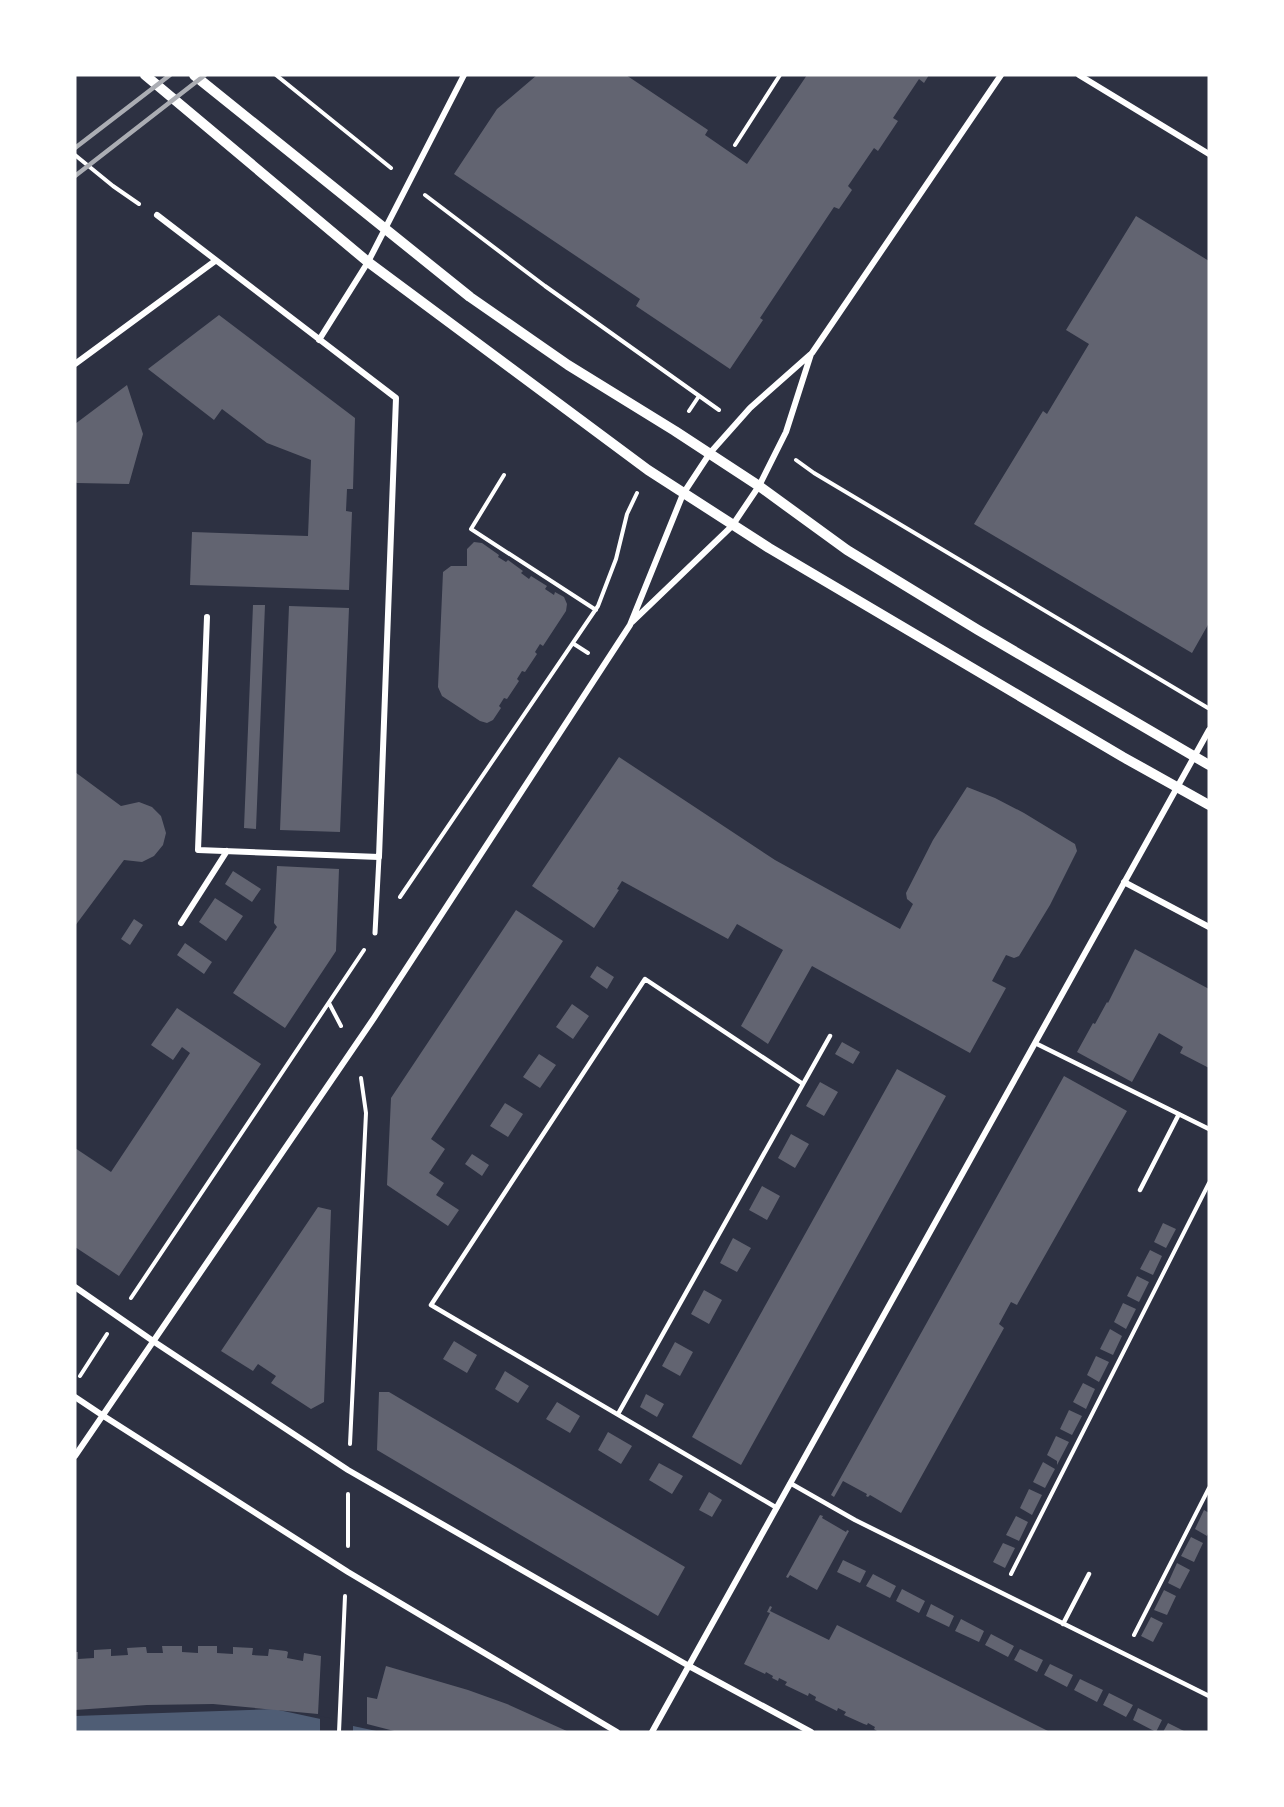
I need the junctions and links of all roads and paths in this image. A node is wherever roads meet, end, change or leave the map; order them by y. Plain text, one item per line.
1 (145, 75) edge
2 (194, 75) edge
3 (276, 75) edge
4 (464, 75) edge
5 (780, 75) edge
6 (1001, 75) edge
7 (1079, 75) edge
8 (735, 145) dead end
9 (1209, 154) edge
10 (75, 155) edge
11 (409, 183) junction
12 (157, 215) joint
13 (386, 230) junction
14 (215, 261) junction
15 (368, 262) junction
16 (319, 340) junction
17 (812, 353) junction
18 (75, 364) edge
19 (699, 396) dead end
20 (778, 448) junction
21 (710, 453) junction
22 (504, 475) dead end
23 (759, 486) junction
24 (683, 494) junction
25 (732, 526) junction
26 (596, 610) dead end
27 (207, 617) dead end
28 (630, 625) junction
29 (1209, 708) edge
30 (1209, 730) edge
31 (1194, 757) junction
32 (1209, 765) edge
33 (1176, 788) junction
34 (1209, 806) edge
35 (227, 851) junction
36 (379, 857) junction
37 (1124, 882) junction
38 (182, 923) dead end
39 (1209, 927) edge
40 (375, 933) dead end
41 (329, 1003) dead end
42 (830, 1036) dead end
43 (1035, 1043) junction
44 (353, 1048) junction
45 (803, 1084) junction
46 (1179, 1114) junction
47 (1209, 1129) edge
48 (1209, 1184) edge
49 (1140, 1190) dead end
50 (75, 1287) edge
51 (153, 1341) junction
52 (75, 1397) edge
53 (618, 1414) junction
54 (102, 1415) junction
55 (75, 1456) edge
56 (348, 1470) junction
57 (790, 1483) junction
58 (1209, 1488) edge
59 (777, 1508) junction
60 (348, 1572) junction
61 (1089, 1574) dead end
62 (1002, 1593) junction
63 (1063, 1624) junction
64 (1125, 1654) junction
65 (689, 1666) junction
66 (1209, 1696) edge
67 (339, 1732) edge
68 (617, 1732) edge
69 (652, 1732) edge
70 (811, 1732) edge

1 - 15 street
2 - 13 street
3 - 11 path
4 - 11 street
5 - 8 path
6 - 17 street
7 - 9 street
10 - 12 path
11 - 13 street
11 - 19 path
12 - 14 street
13 - 15 street
13 - 21 street
14 - 16 street
14 - 18 street
15 - 16 street
15 - 24 street
16 - 36 street
17 - 20 street
17 - 21 street
20 - 23 street
20 - 29 path
21 - 23 street
21 - 24 street
22 - 26 path
23 - 25 street
23 - 31 street
24 - 25 street
24 - 28 street
25 - 28 street
25 - 33 street
27 - 35 street
28 - 44 street
30 - 31 street
31 - 32 street
31 - 33 street
33 - 34 street
33 - 37 street
35 - 36 street
35 - 38 street
36 - 40 street
37 - 39 street
37 - 43 street
41 - 44 path
42 - 45 lane
43 - 46 lane
43 - 57 street
44 - 51 street
44 - 56 path
45 - 53 lane
45 - 53 lane
46 - 47 lane
46 - 49 lane
48 - 62 path
50 - 51 street
51 - 54 street
51 - 56 street
52 - 54 street
53 - 59 lane
54 - 55 street
54 - 60 street
56 - 60 path
56 - 65 street
57 - 59 street
57 - 62 lane
58 - 64 path
59 - 65 street
60 - 67 path
60 - 68 street
61 - 63 lane
62 - 63 lane
63 - 64 lane
64 - 66 lane
65 - 69 street
65 - 70 street

